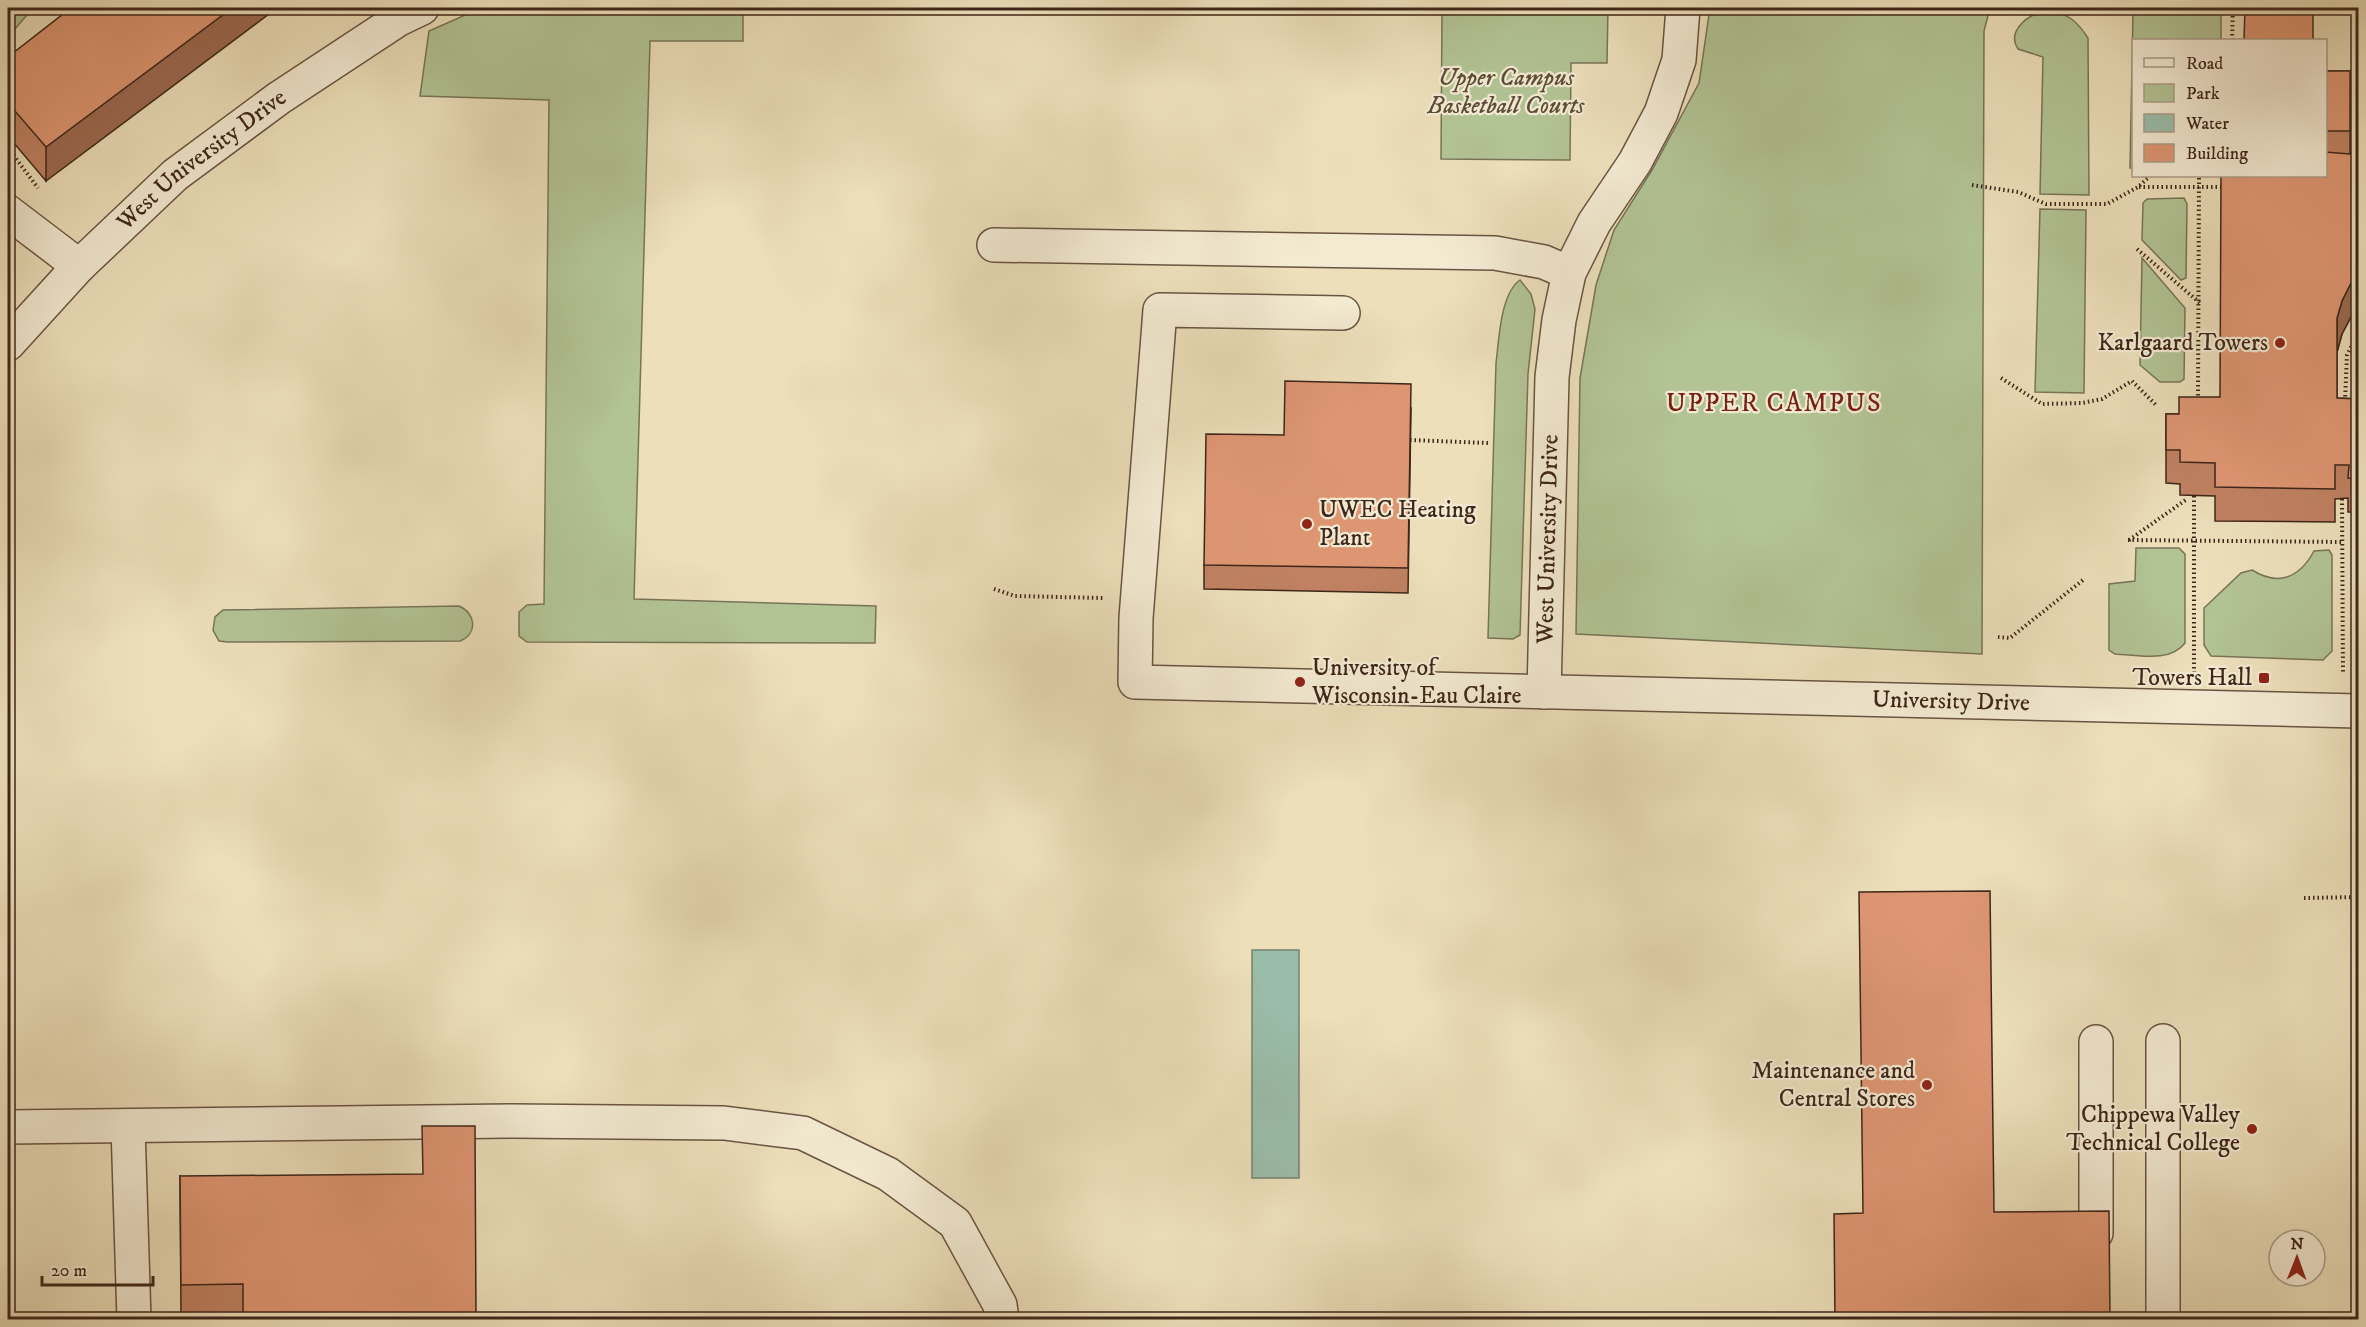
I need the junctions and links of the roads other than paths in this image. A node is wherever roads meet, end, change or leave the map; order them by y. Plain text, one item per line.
1 (422, 8) edge
2 (1683, 8) edge
3 (8, 212) edge
4 (994, 245) dead end
5 (79, 266) junction
6 (1569, 273) junction
7 (1343, 313) dead end
8 (8, 344) edge
9 (1544, 692) junction
10 (2351, 711) edge
11 (2163, 1041) dead end
12 (2096, 1042) dead end
13 (128, 1126) junction
14 (8, 1127) edge
15 (2096, 1233) edge
16 (134, 1320) edge
17 (1002, 1320) edge
18 (2163, 1320) edge

1 - 5 street, West University Drive
2 - 6 street, West University Drive
3 - 5 street
4 - 6 street
5 - 8 street, West University Drive
6 - 9 street, West University Drive
7 - 9 street
9 - 10 street, University Drive
11 - 18 street
12 - 15 street
13 - 14 street
13 - 16 street
13 - 17 street

